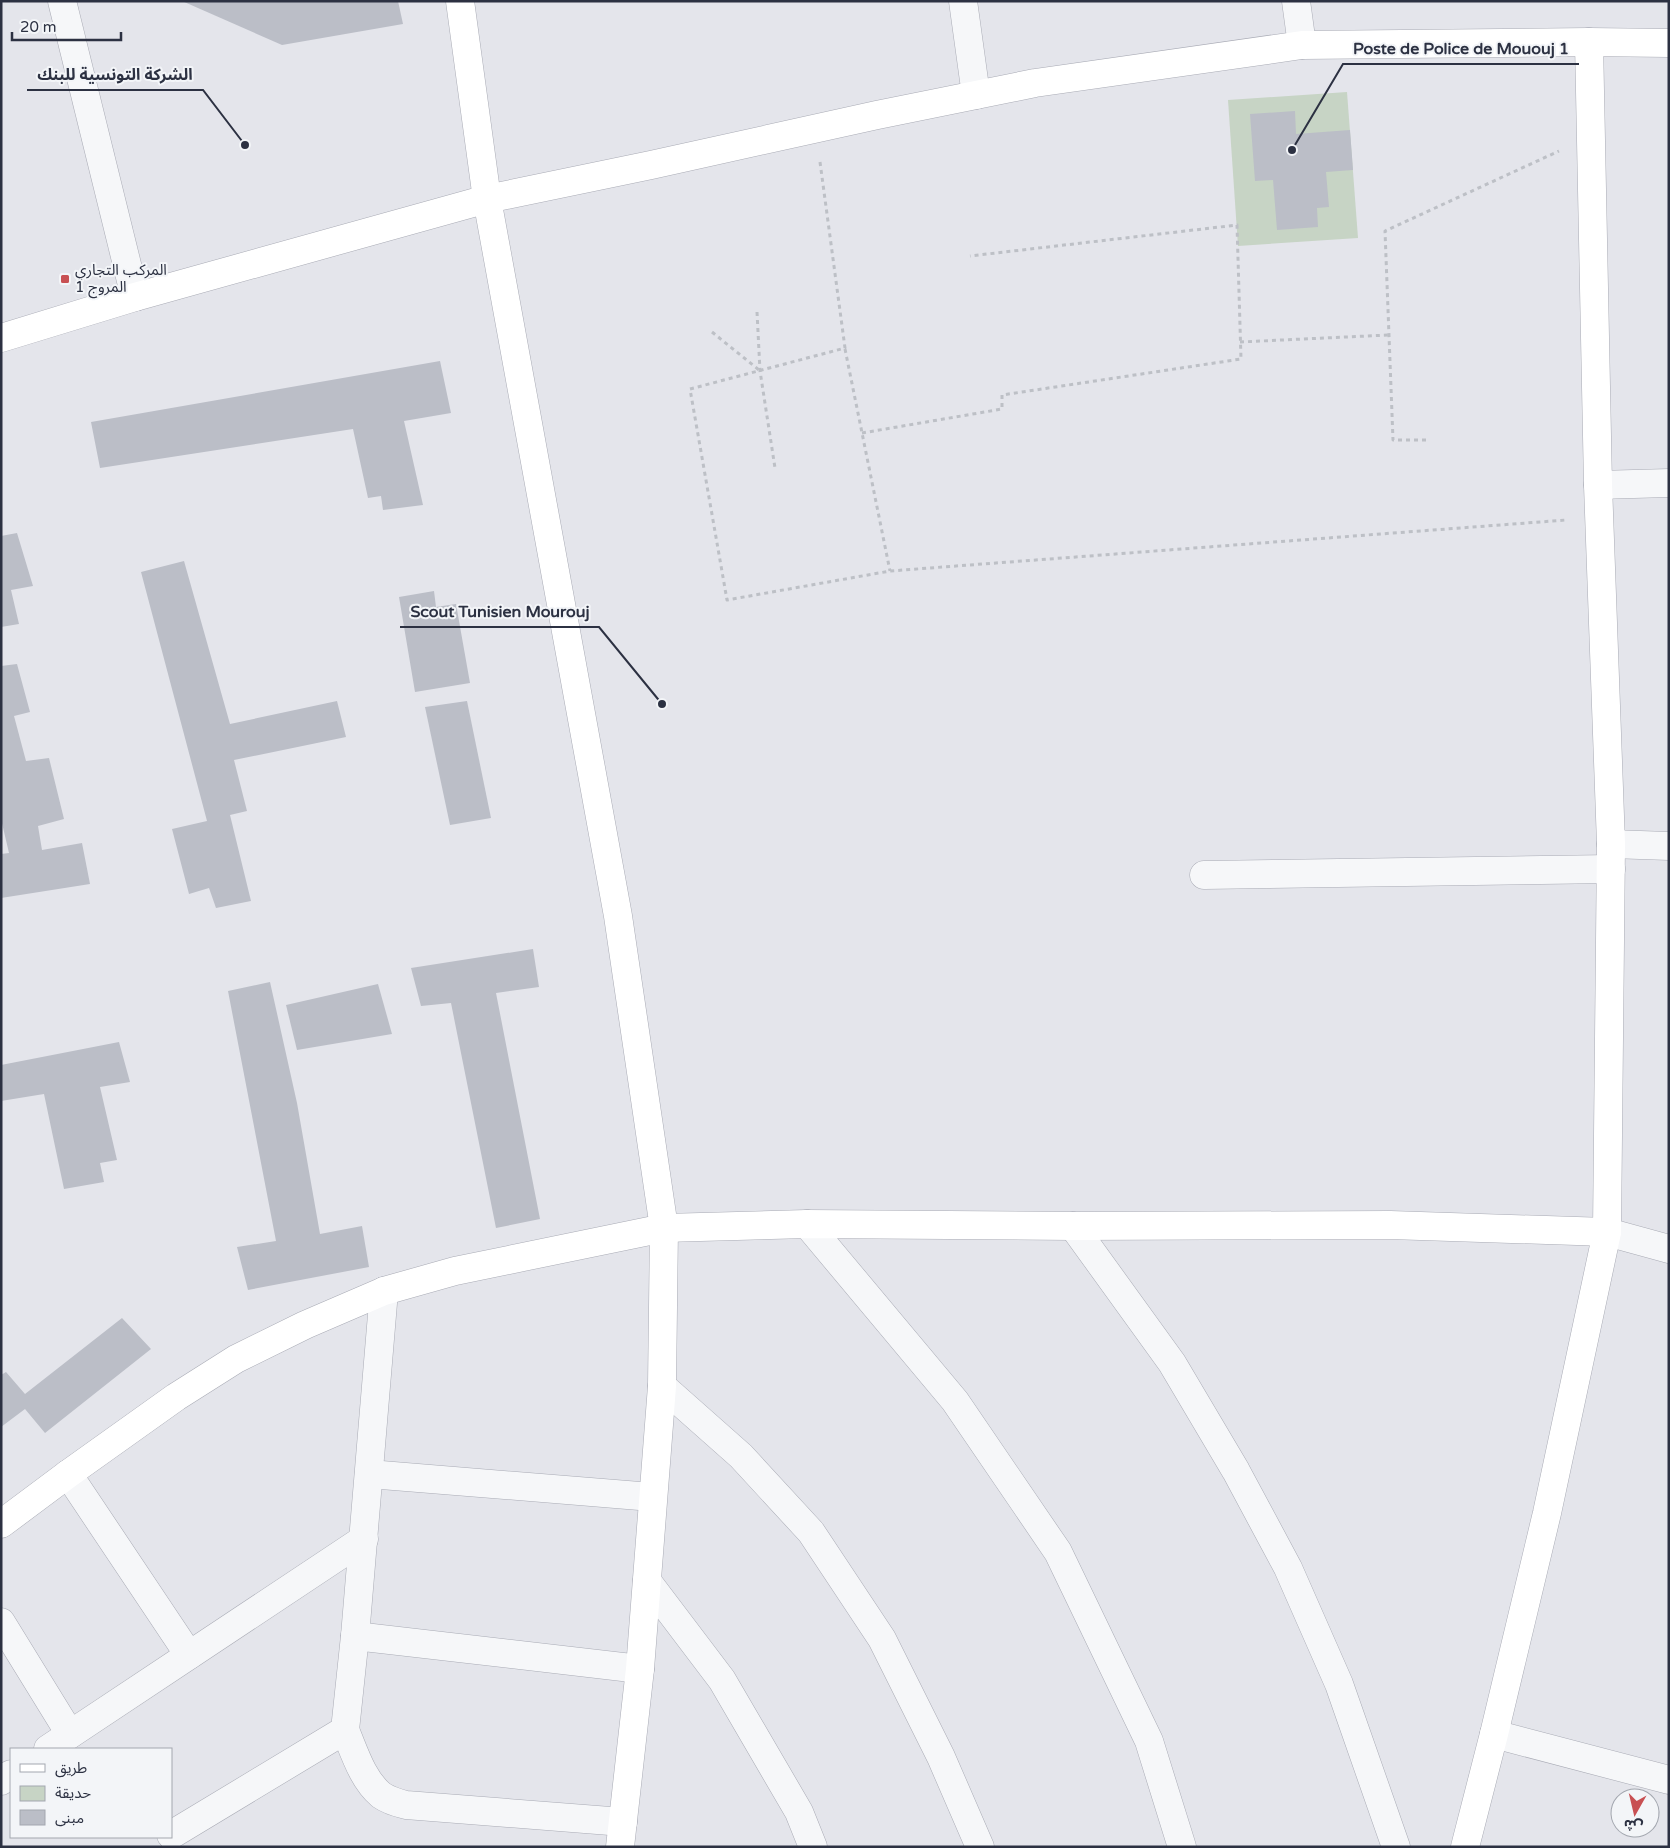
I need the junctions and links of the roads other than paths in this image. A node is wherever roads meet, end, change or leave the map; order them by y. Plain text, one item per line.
1 (62, 1) edge
2 (460, 1) edge
3 (963, 1) edge
4 (1296, 1) edge
5 (1590, 42) junction
6 (1669, 43) edge
7 (1302, 45) junction
8 (976, 95) junction
9 (487, 199) junction
10 (136, 298) junction
11 (1, 338) edge
12 (1669, 483) edge
13 (1598, 485) junction
14 (1669, 846) edge
15 (1611, 857) junction
16 (1204, 875) dead end
17 (807, 1224) junction
18 (1073, 1226) junction
19 (664, 1228) junction
20 (1607, 1232) junction
21 (1669, 1249) edge
22 (384, 1291) junction
23 (662, 1386) junction
24 (68, 1474) junction
25 (369, 1474) junction
26 (652, 1498) junction
27 (1, 1524) edge
28 (364, 1539) junction
29 (647, 1581) junction
30 (1, 1622) edge
31 (356, 1636) junction
32 (189, 1655) junction
33 (640, 1669) junction
34 (345, 1730) junction
35 (1494, 1734) junction
36 (59, 1742) edge
37 (1669, 1780) edge
38 (799, 1812) junction
39 (622, 1834) edge
40 (172, 1835) edge
41 (167, 1838) edge
42 (152, 1847) edge
43 (793, 1847) edge
44 (813, 1847) edge
45 (980, 1847) edge
46 (1182, 1847) edge
47 (1396, 1847) edge
48 (1465, 1847) edge

1 - 10 street
2 - 9 street
3 - 8 street
4 - 7 street
5 - 6 street
5 - 7 street
5 - 13 street
7 - 8 street
8 - 9 street
9 - 10 street
9 - 19 street
10 - 11 street
12 - 13 street
13 - 15 street
14 - 15 street
15 - 16 street
15 - 20 street
17 - 18 street
17 - 19 street
17 - 46 street
18 - 20 street
18 - 47 street
19 - 22 street
19 - 23 street
20 - 21 street
20 - 35 street
22 - 24 street
22 - 25 street
23 - 26 street
23 - 45 street
24 - 27 street
24 - 32 street
25 - 26 street
25 - 28 street
26 - 29 street
28 - 31 street
28 - 32 street
29 - 33 street
29 - 38 street
30 - 36 street
31 - 33 street
31 - 34 street
32 - 36 street
33 - 39 street
34 - 39 street
34 - 40 street
35 - 37 street
35 - 48 street
38 - 43 street
38 - 44 street
41 - 42 street

